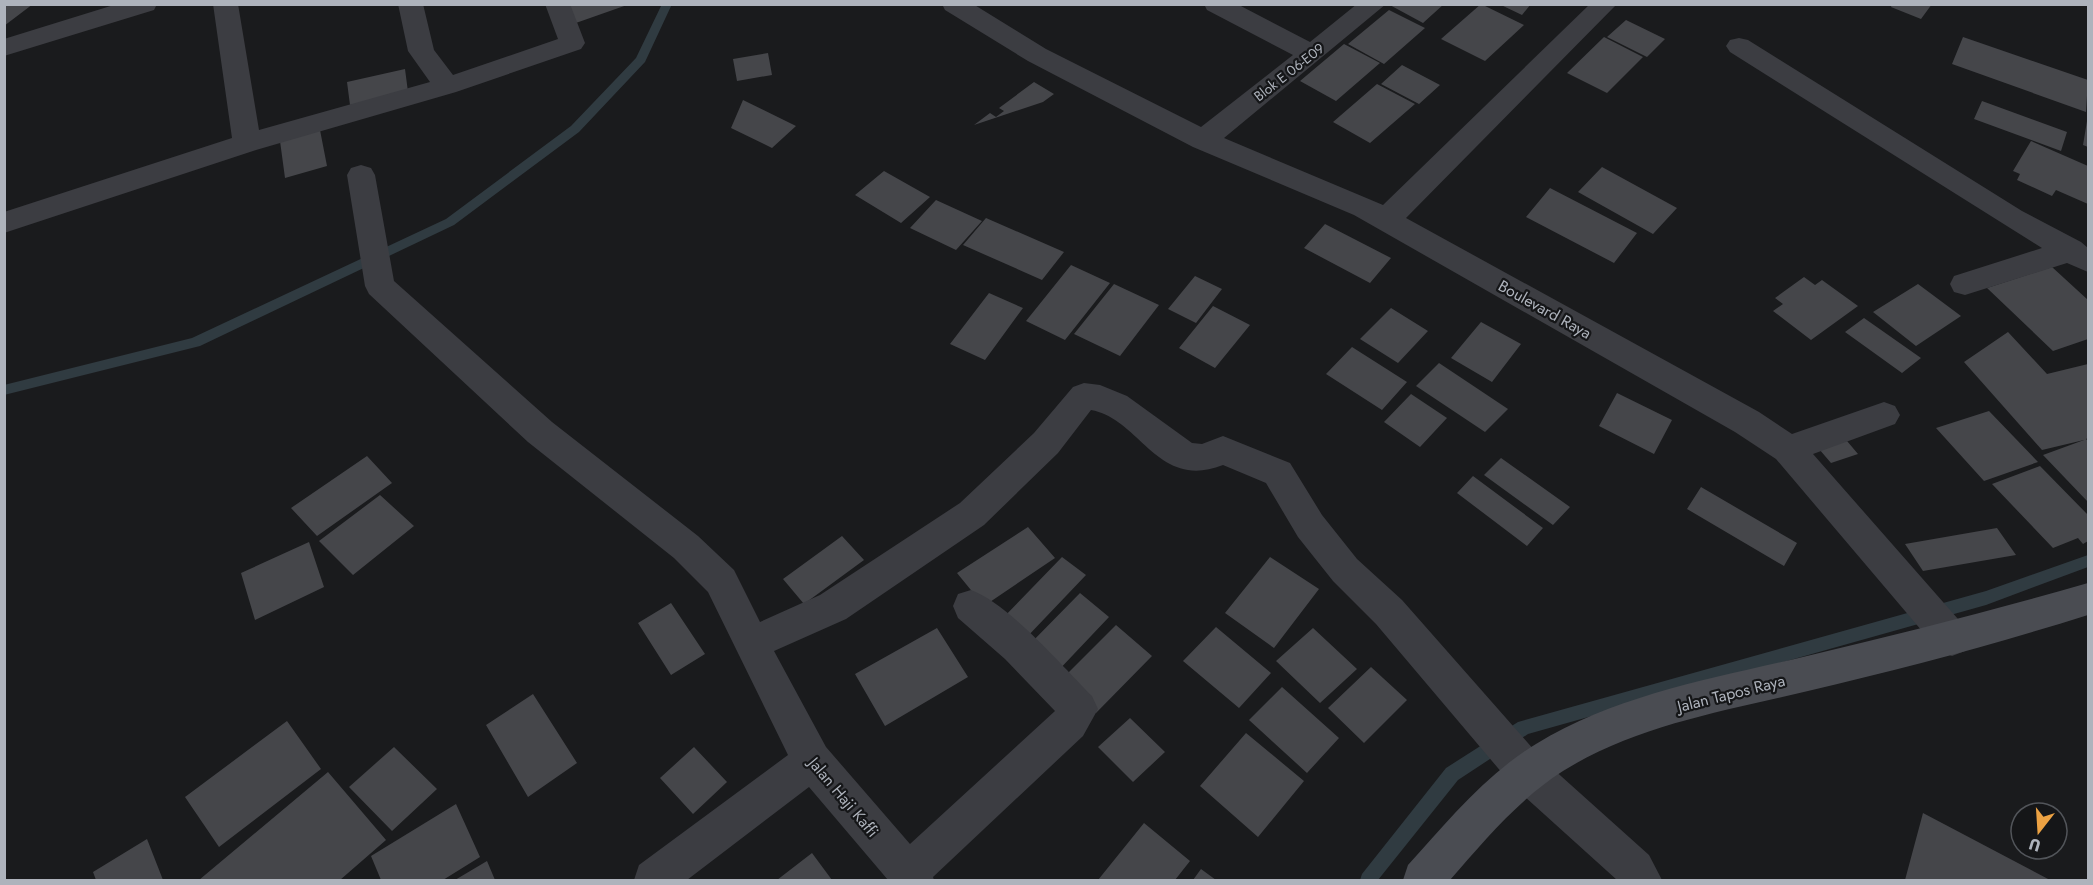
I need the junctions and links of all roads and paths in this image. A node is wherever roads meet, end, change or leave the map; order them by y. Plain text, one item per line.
1 (225, 4) edge
2 (410, 4) edge
3 (557, 4) edge
4 (954, 4) edge
5 (1216, 4) edge
6 (1374, 4) edge
7 (1605, 4) edge
8 (141, 5) edge
9 (1739, 46) dead end
10 (4, 48) edge
11 (1312, 54) junction
12 (447, 86) junction
13 (1203, 140) junction
14 (247, 142) junction
15 (361, 175) dead end
16 (1385, 221) junction
17 (4, 223) edge
18 (2080, 256) edge
19 (1965, 284) dead end
20 (1884, 415) dead end
21 (1788, 449) junction
22 (2088, 599) edge
23 (971, 606) dead end
24 (1938, 621) junction
25 (751, 644) junction
26 (812, 761) junction
27 (1520, 763) junction
28 (911, 877) edge
29 (654, 880) edge
30 (1424, 880) edge
31 (1642, 880) edge

1 - 14 street
2 - 12 street
3 - 12 street
4 - 13 street, Boulevard Raya
5 - 11 street
6 - 11 street, Blok E 06-E09
7 - 16 street
8 - 10 street
9 - 18 street
11 - 13 street, Blok E 06-E09
12 - 14 street
13 - 16 street, Boulevard Raya
14 - 17 street
15 - 25 street, Jalan Haji Kaffi
16 - 21 street, Boulevard Raya
18 - 19 street
20 - 21 street
21 - 24 street, Boulevard Raya
22 - 24 main road, Jalan Tapos Raya
23 - 28 street
24 - 27 main road, Jalan Tapos Raya
25 - 26 street, Jalan Haji Kaffi
25 - 27 street
26 - 28 street, Jalan Haji Kaffi
26 - 29 street
27 - 30 main road, Jalan Tapos Raya
27 - 31 street

